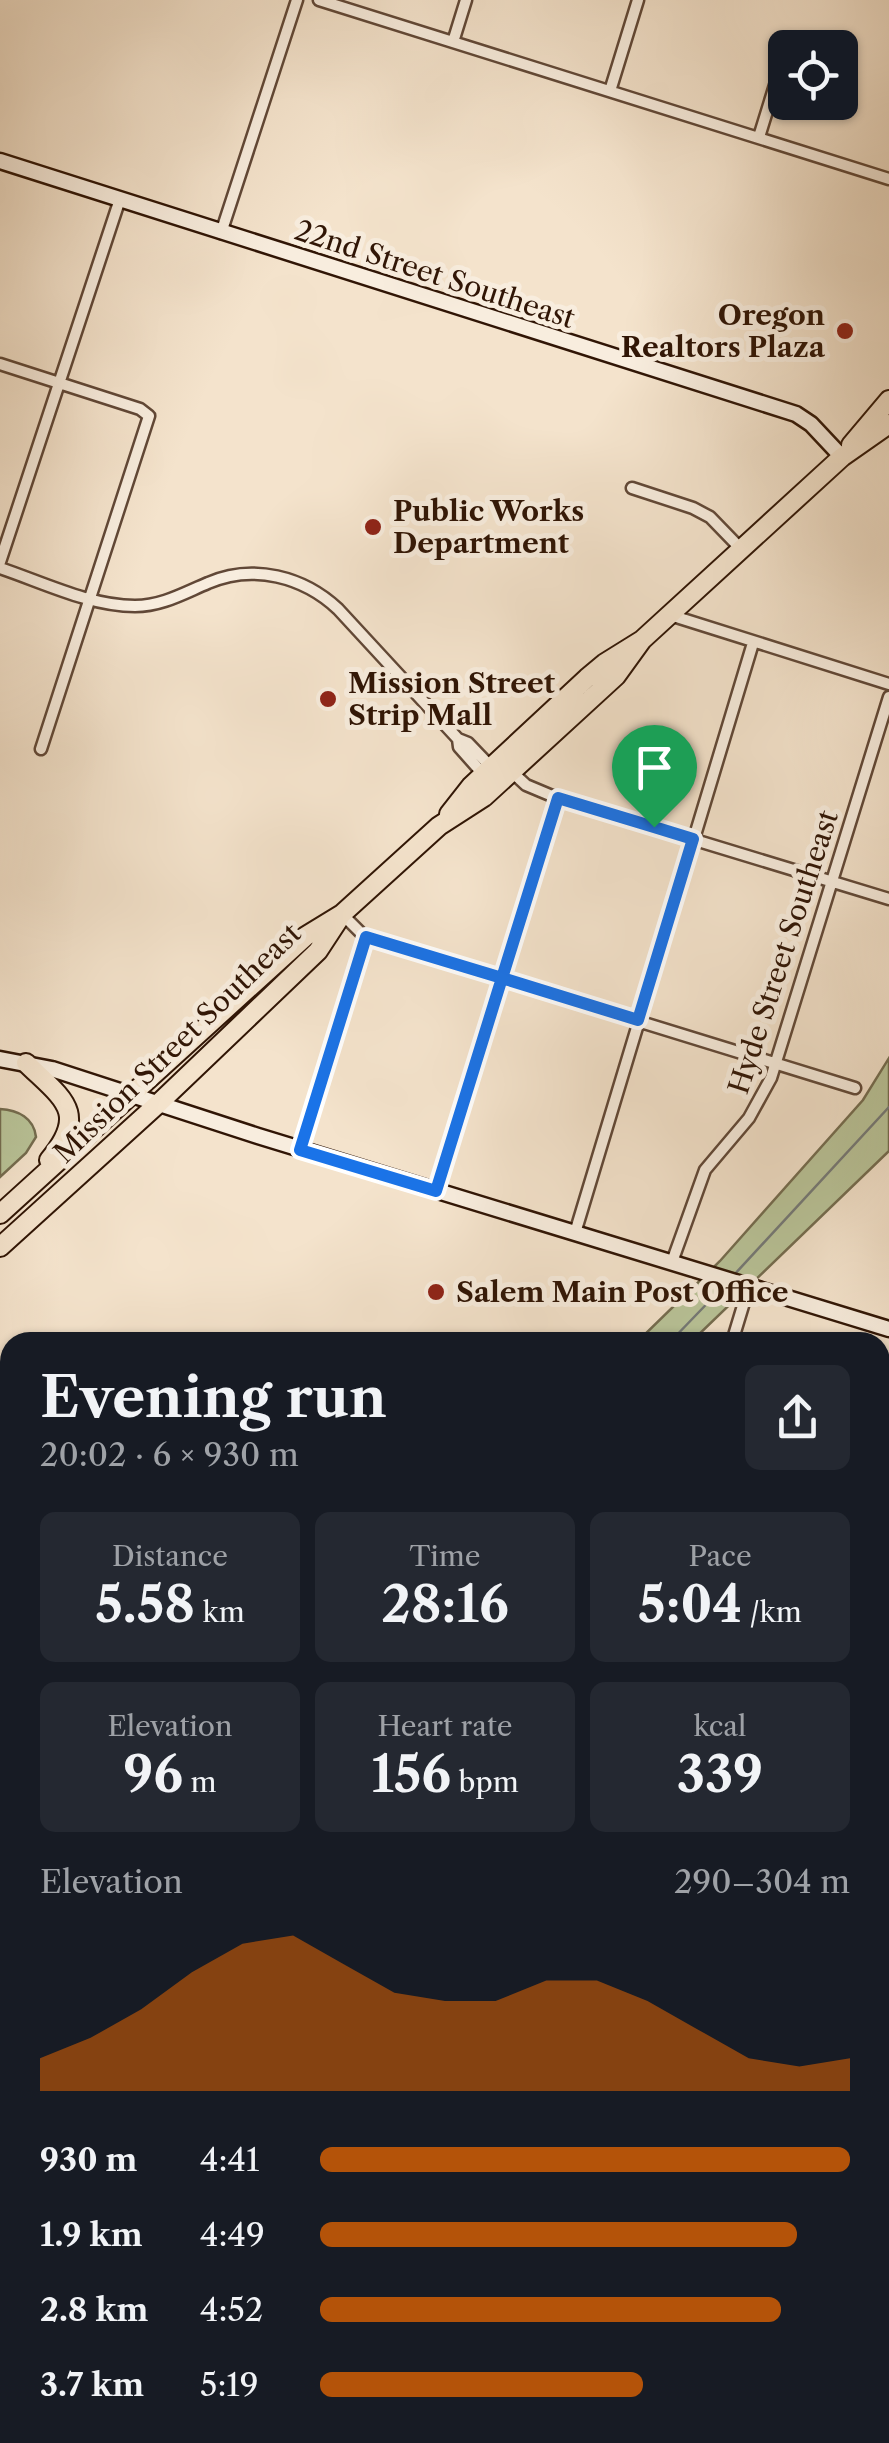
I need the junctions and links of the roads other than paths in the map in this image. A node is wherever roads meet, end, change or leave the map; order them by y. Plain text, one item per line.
1 (297, 0) edge
2 (319, 0) edge
3 (466, 0) edge
4 (638, 0) edge
5 (453, 42) junction
6 (610, 91) junction
7 (768, 108) edge
8 (759, 137) junction
9 (0, 160) edge
10 (889, 179) edge
11 (120, 199) junction
12 (222, 233) junction
13 (0, 364) edge
14 (60, 383) junction
15 (889, 400) edge
16 (889, 424) edge
17 (842, 457) junction
18 (632, 488) dead end
19 (741, 549) junction
20 (0, 565) edge
21 (91, 598) junction
22 (670, 616) junction
23 (642, 640) junction
24 (753, 644) junction
25 (889, 684) edge
26 (889, 697) edge
27 (535, 727) junction
28 (41, 749) dead end
29 (487, 771) junction
30 (512, 772) junction
31 (558, 798) junction
32 (439, 826) junction
33 (693, 839) junction
34 (832, 882) junction
35 (889, 900) edge
36 (342, 914) junction
37 (366, 937) junction
38 (502, 978) junction
39 (638, 1020) junction
40 (0, 1059) edge
41 (26, 1062) junction
42 (775, 1062) junction
43 (856, 1088) dead end
44 (133, 1094) junction
45 (160, 1102) junction
46 (300, 1150) junction
47 (436, 1191) junction
48 (16, 1198) junction
49 (0, 1214) edge
50 (574, 1234) junction
51 (0, 1247) edge
52 (672, 1262) junction
53 (750, 1286) junction
54 (889, 1329) edge
55 (735, 1332) edge

1 - 12 street
2 - 5 street
3 - 5 street
4 - 6 street
5 - 6 street
6 - 8 street
7 - 8 street
8 - 10 street
9 - 11 street, 22nd Street Southeast
11 - 12 street, 22nd Street Southeast
11 - 14 street
12 - 17 street, 22nd Street Southeast
13 - 14 street
14 - 20 street
14 - 21 street
15 - 17 highway, Mission Street Southeast
16 - 17 highway, Mission Street Southeast
17 - 19 highway, Mission Street Southeast
18 - 19 street
19 - 22 highway, Mission Street Southeast
20 - 21 street
21 - 28 street
21 - 29 street
22 - 23 highway, Mission Street Southeast
22 - 24 street
23 - 27 highway, Mission Street Southeast
23 - 30 highway, Mission Street Southeast
24 - 25 street
24 - 33 street
26 - 34 street, Hyde Street Southeast
27 - 29 highway, Mission Street Southeast
27 - 30 highway
29 - 32 highway, Mission Street Southeast
30 - 31 street
30 - 32 highway, Mission Street Southeast
31 - 33 street
31 - 38 street
32 - 36 highway, Mission Street Southeast
33 - 34 street
33 - 39 street
34 - 35 street
34 - 42 street, Hyde Street Southeast
36 - 37 street
36 - 44 highway, Mission Street Southeast
36 - 45 highway, Mission Street Southeast
37 - 38 street
37 - 46 street
38 - 39 street
38 - 47 street
39 - 42 street
39 - 50 street
40 - 41 street
41 - 44 street
41 - 48 highway
42 - 43 street
42 - 52 street, Hyde Street Southeast
44 - 45 street
44 - 48 highway, Mission Street Southeast
45 - 46 street
45 - 51 highway, Mission Street Southeast
46 - 47 street
47 - 50 street
48 - 49 highway, Mission Street Southeast
50 - 52 street
52 - 53 street
53 - 54 street
53 - 55 street

